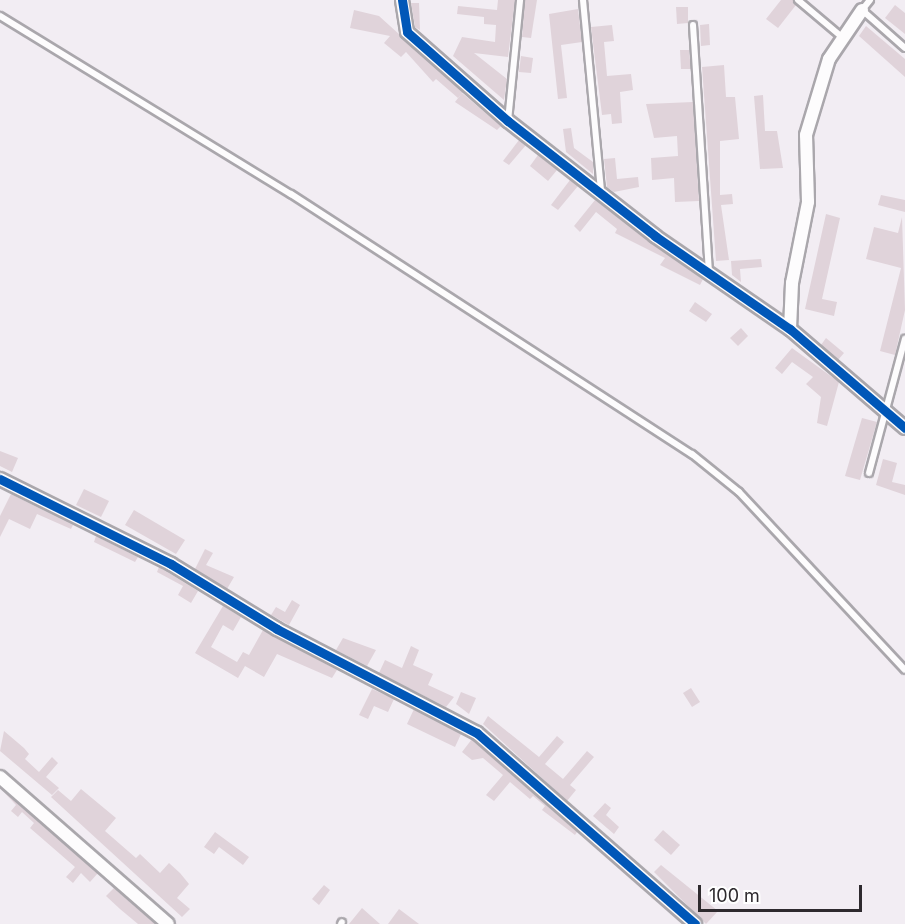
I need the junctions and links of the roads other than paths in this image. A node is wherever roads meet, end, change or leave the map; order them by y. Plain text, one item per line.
1 (402, 0) edge
2 (520, 0) edge
3 (583, 0) edge
4 (798, 0) edge
5 (870, 0) edge
6 (862, 10) junction
7 (0, 16) edge
8 (693, 25) dead end
9 (843, 38) junction
10 (905, 48) edge
11 (508, 121) junction
12 (602, 196) junction
13 (709, 271) junction
14 (790, 329) junction
15 (905, 339) edge
16 (887, 412) junction
17 (905, 428) edge
18 (869, 473) dead end
19 (0, 479) edge
20 (905, 670) edge
21 (0, 777) edge
22 (168, 924) edge
23 (695, 924) edge

1 - 11 street
2 - 11 lane
3 - 12 lane
4 - 9 lane
5 - 6 lane
6 - 9 street
6 - 10 lane
7 - 20 lane
8 - 13 lane
9 - 14 street
11 - 12 street
12 - 13 street
13 - 14 street
14 - 16 street
15 - 16 lane
16 - 17 street
16 - 18 lane
19 - 23 street
21 - 22 street

